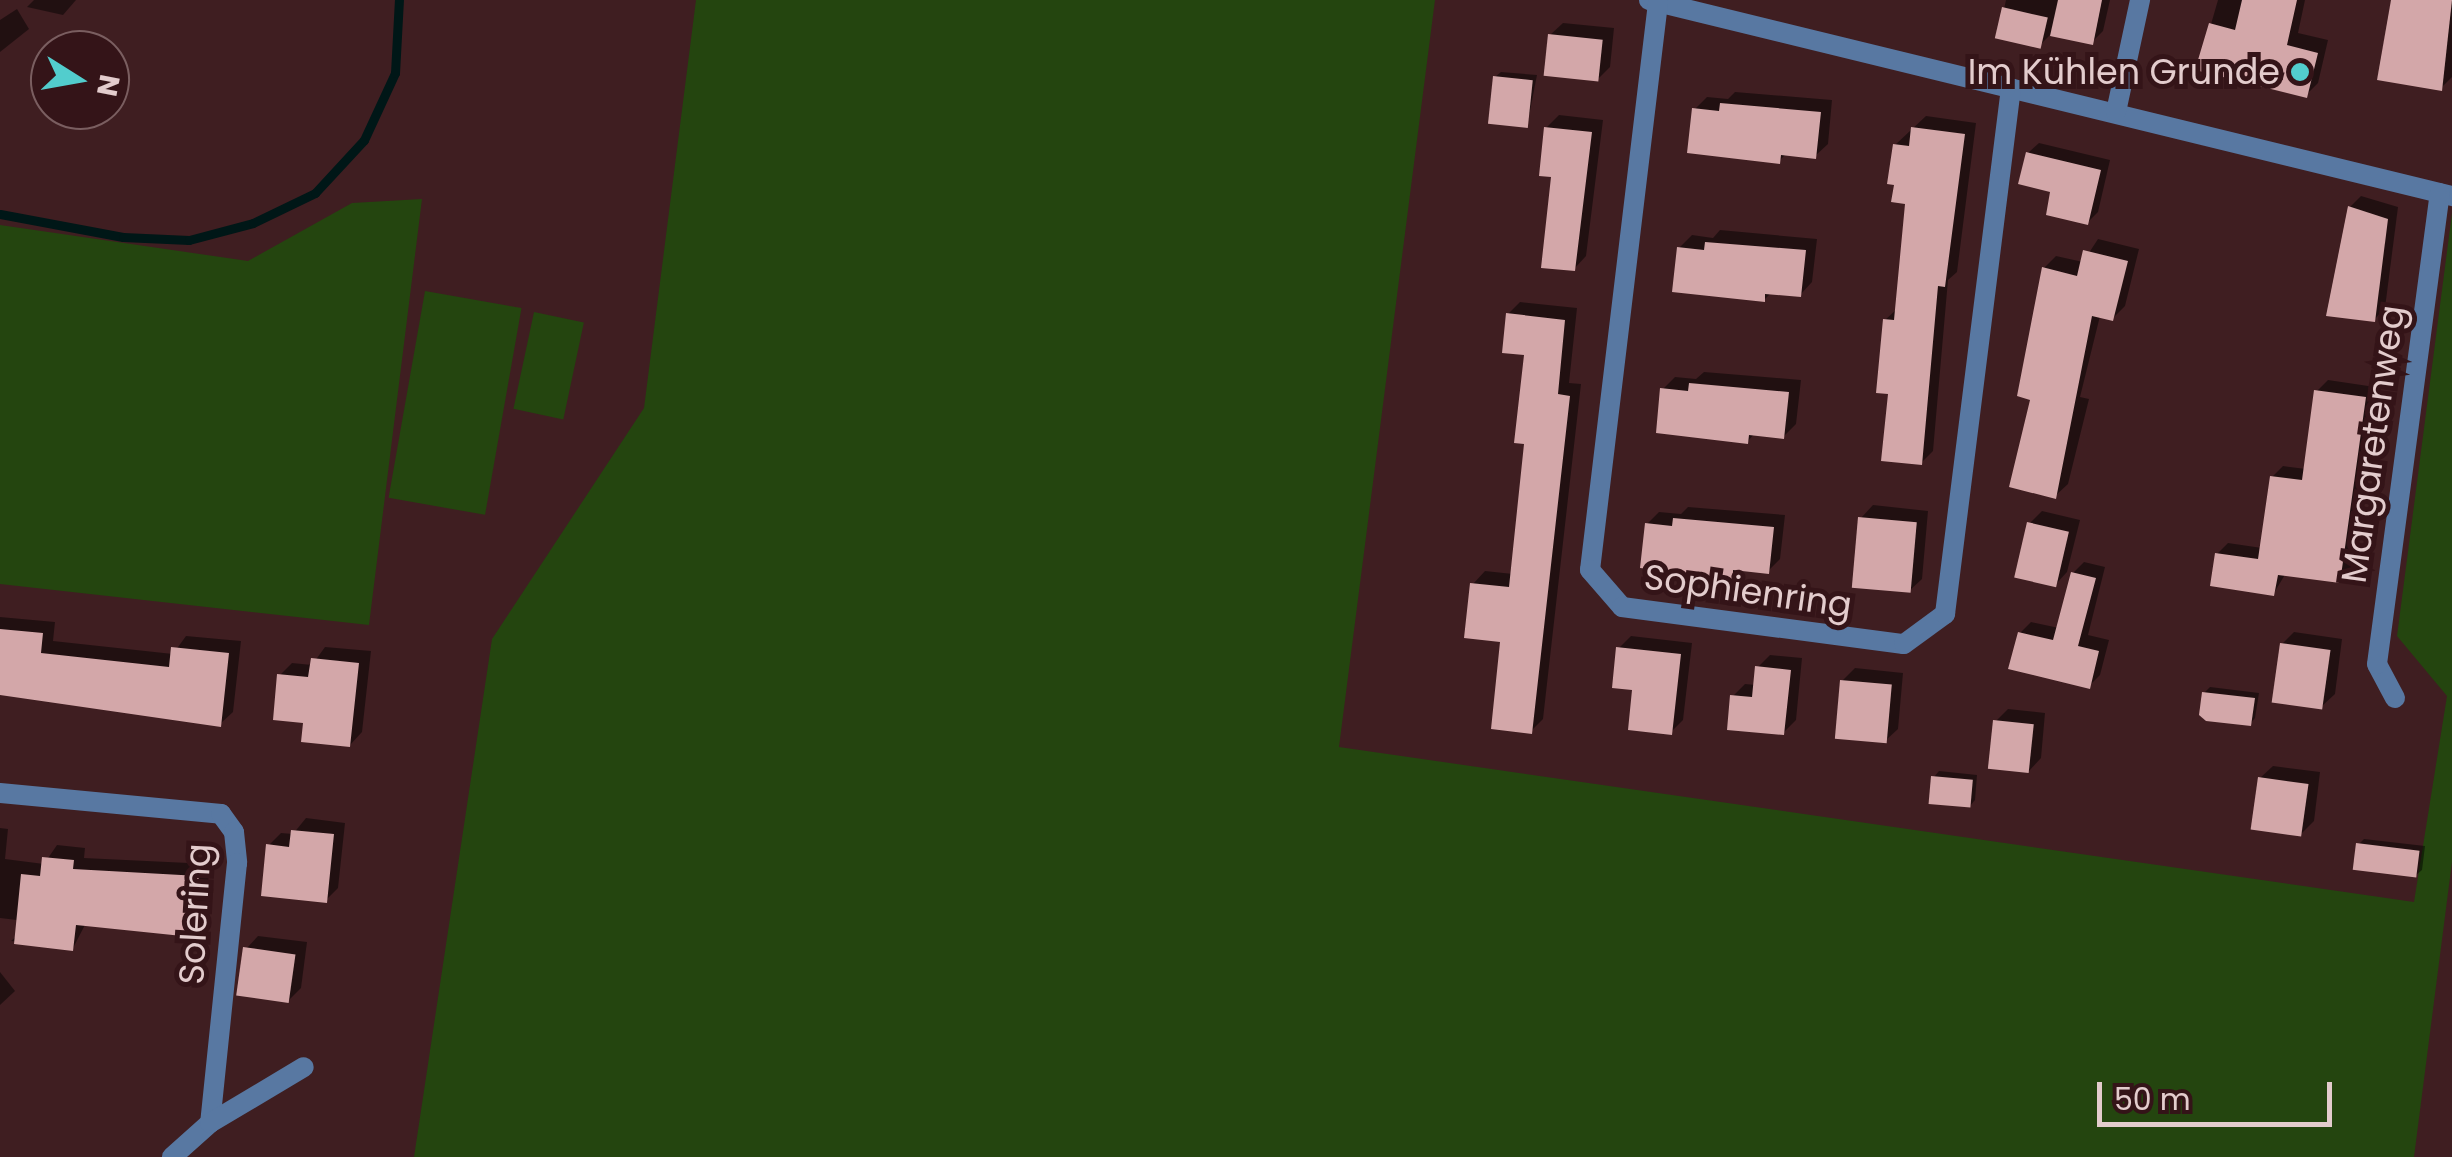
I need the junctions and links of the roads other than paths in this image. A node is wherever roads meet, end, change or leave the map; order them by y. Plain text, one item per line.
1 (2140, 0) edge
2 (1652, 1) edge
3 (2010, 88) junction
4 (2116, 112) junction
5 (2446, 194) edge
6 (2396, 698) dead end
7 (0, 793) edge
8 (304, 1067) dead end
9 (210, 1123) junction
10 (172, 1157) edge

1 - 4 street
2 - 3 street
2 - 3 street, Sophienring
3 - 4 street
4 - 5 street
5 - 6 street, Margaretenweg
7 - 9 street, Solering
8 - 9 street
9 - 10 street

